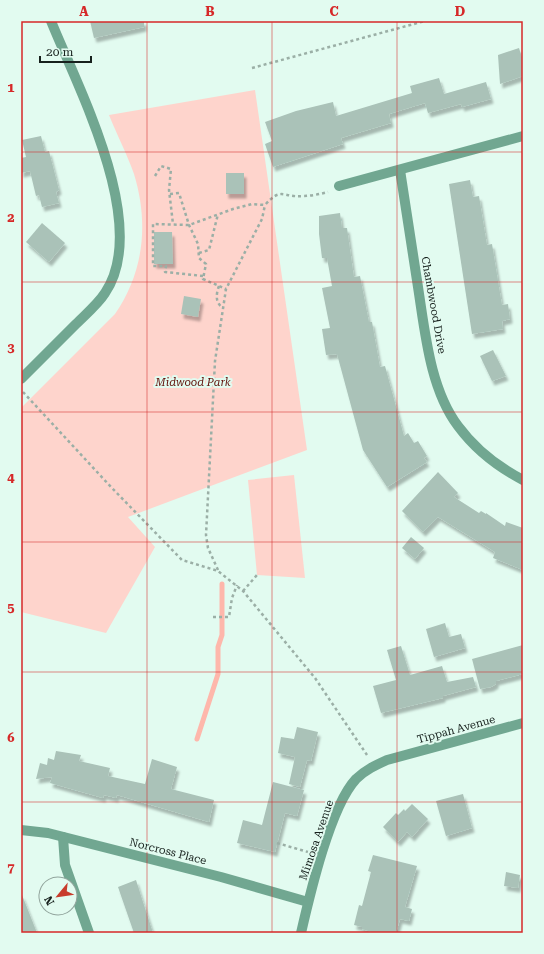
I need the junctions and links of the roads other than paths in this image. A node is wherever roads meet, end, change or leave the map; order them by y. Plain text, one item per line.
1 (51, 21) edge
2 (523, 136) edge
3 (400, 170) junction
4 (339, 186) road end
5 (21, 379) edge
6 (523, 480) edge
7 (523, 723) edge
8 (395, 758) joint
9 (21, 830) edge
10 (63, 837) junction
11 (308, 902) junction
12 (89, 933) edge
13 (302, 933) edge

1 - 5 street
2 - 3 street
3 - 4 street
3 - 6 street, Chambwood Drive
7 - 8 street, Tippah Avenue
8 - 11 street, Mimosa Avenue
9 - 10 street, Norcross Place
10 - 11 street, Norcross Place
10 - 12 street
11 - 13 street, Mimosa Avenue

